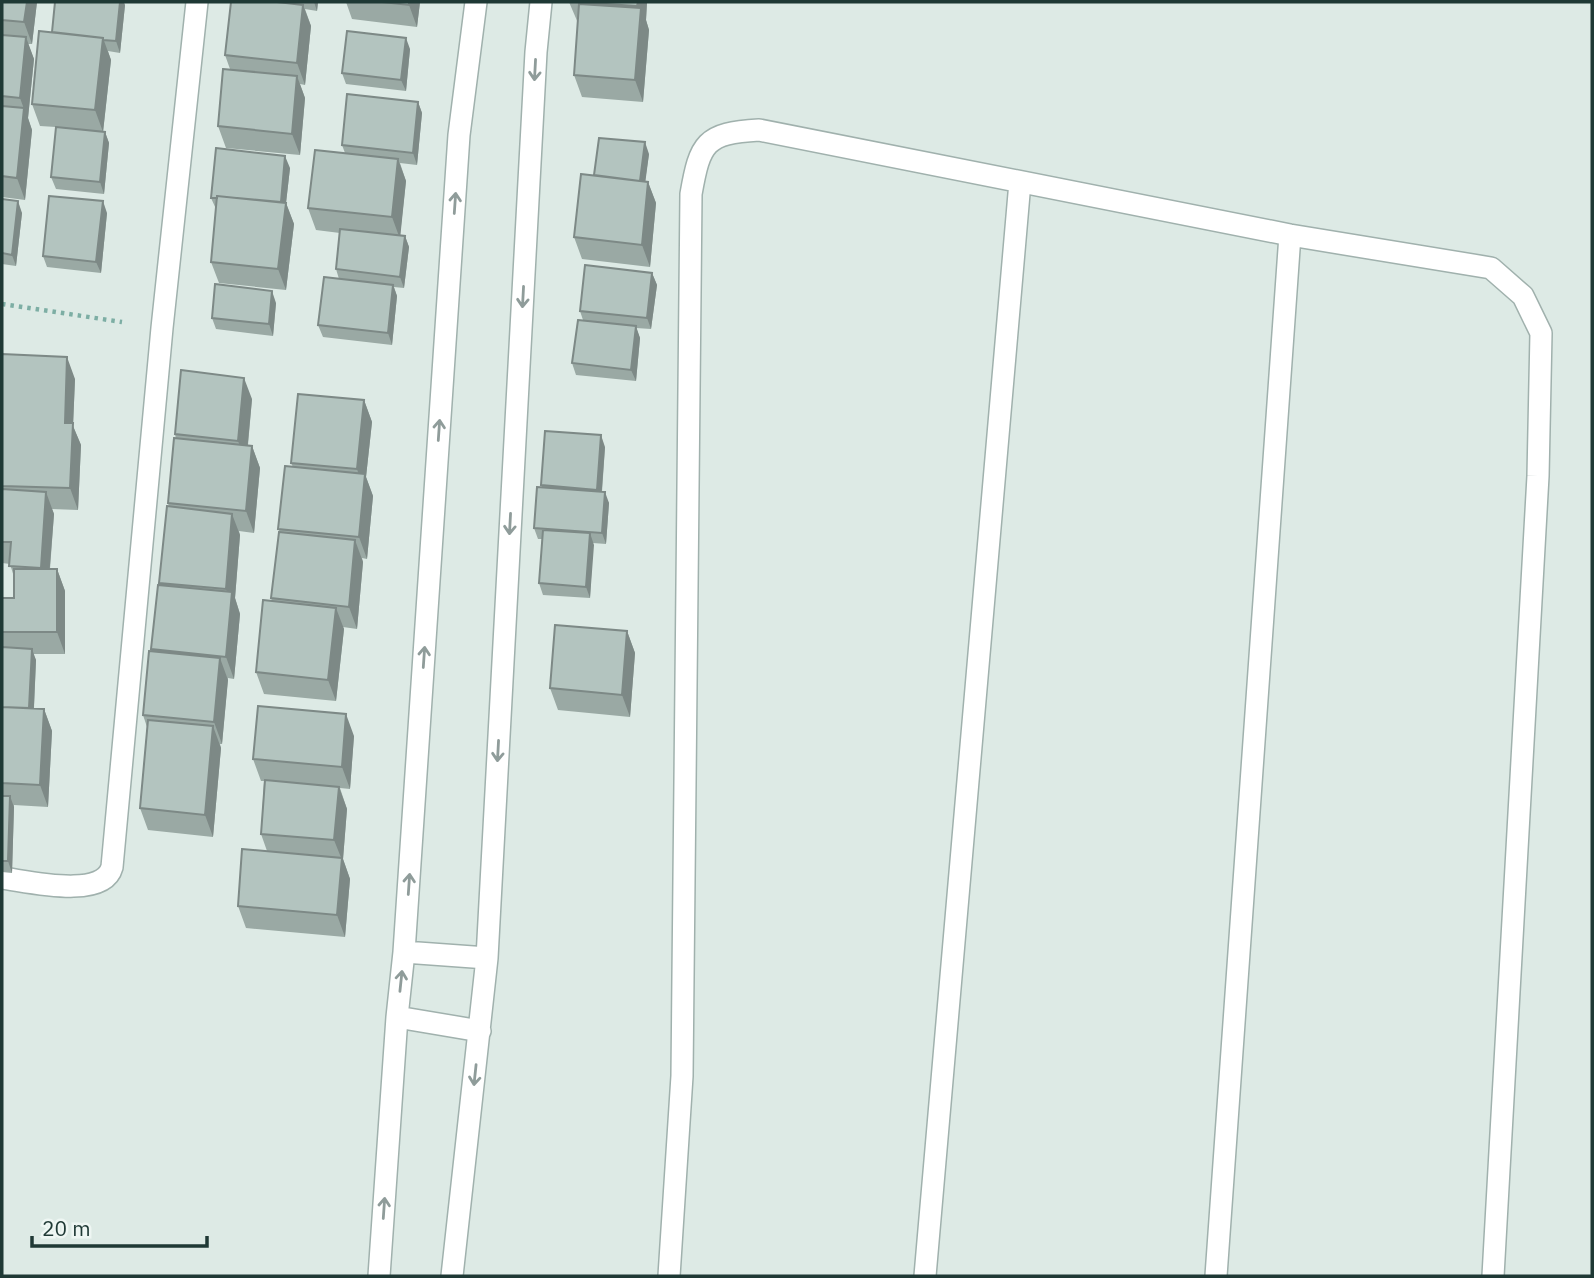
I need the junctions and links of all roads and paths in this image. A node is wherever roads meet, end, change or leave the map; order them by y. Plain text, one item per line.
1 (197, 2) edge
2 (477, 2) edge
3 (541, 2) edge
4 (1020, 181) junction
5 (1290, 235) junction
6 (2, 304) edge
7 (162, 328) junction
8 (2, 878) edge
9 (404, 952) junction
10 (487, 958) junction
11 (397, 1017) junction
12 (480, 1031) junction
13 (379, 1276) edge
14 (452, 1276) edge
15 (669, 1276) edge
16 (925, 1276) edge
17 (1216, 1276) edge
18 (1493, 1276) edge

1 - 7 street
9 -> 2 street
3 -> 10 street
4 - 5 street
4 - 15 street
4 - 16 street
5 - 17 street
5 - 18 street
6 - 7 path
7 - 8 street
9 - 10 street
11 -> 9 street
10 - 12 street
11 - 12 street
13 -> 11 street
12 -> 14 street

